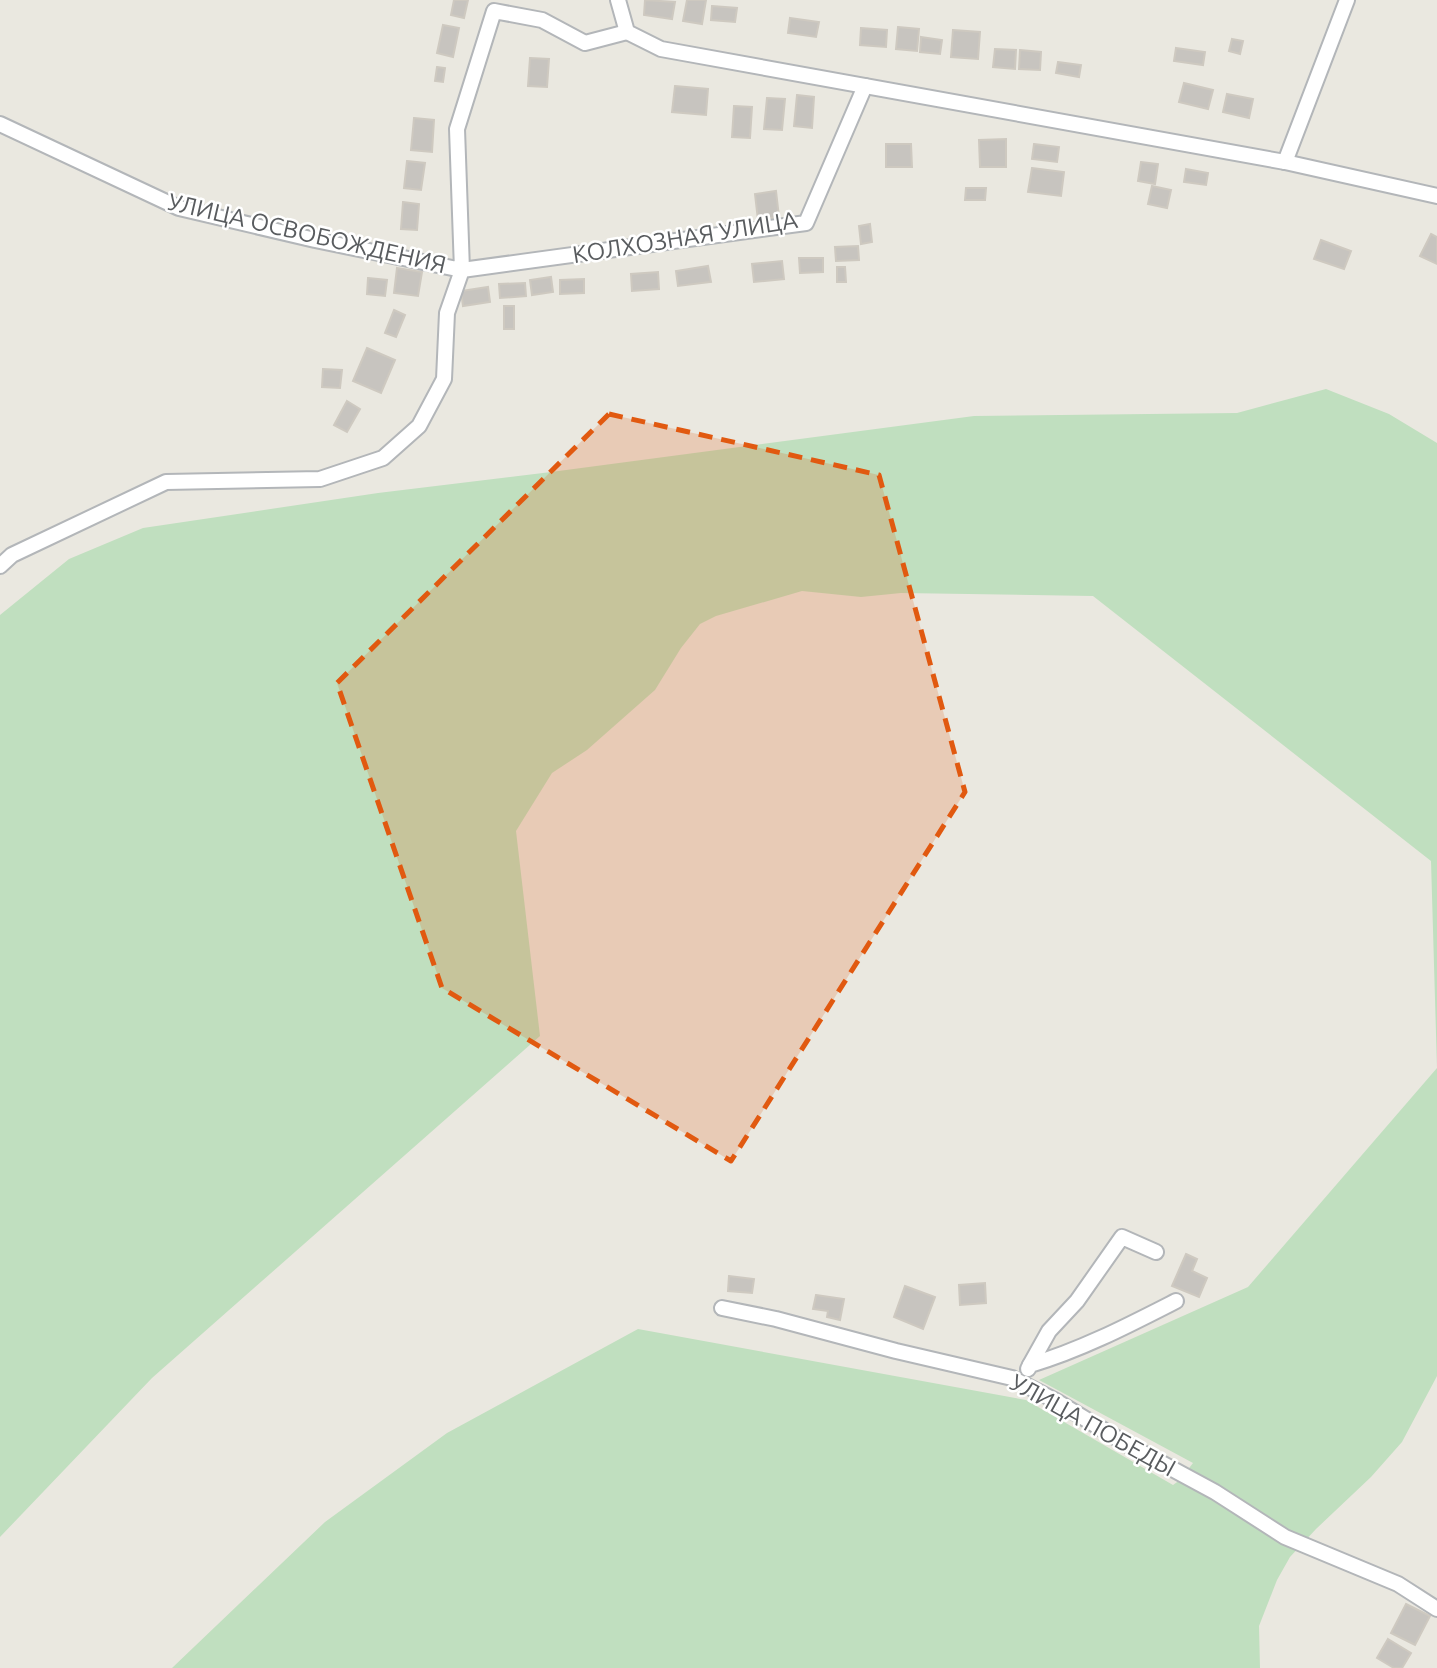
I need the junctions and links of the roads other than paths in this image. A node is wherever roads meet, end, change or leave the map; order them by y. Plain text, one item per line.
1 (618, 0) edge
2 (1347, 0) edge
3 (627, 32) junction
4 (865, 86) junction
5 (0, 124) edge
6 (1285, 162) junction
7 (1437, 196) edge
8 (462, 270) junction
9 (0, 566) edge
10 (1156, 1252) dead end
11 (1176, 1301) dead end
12 (722, 1308) dead end
13 (1030, 1365) junction
14 (1021, 1383) junction
15 (1437, 1609) edge

1 - 3 street
2 - 6 street
3 - 4 street
3 - 8 street, УЛИЦА ОСВОБОЖДЕНИЯ
4 - 6 street
4 - 8 street, КОЛХОЗНАЯ УЛИЦА
5 - 8 street, УЛИЦА ОСВОБОЖДЕНИЯ
6 - 7 street
8 - 9 street, УЛИЦА ОСВОБОЖДЕНИЯ
10 - 13 street
11 - 13 street
12 - 14 street, УЛИЦА ПОБЕДЫ
13 - 14 street
14 - 15 street, УЛИЦА ПОБЕДЫ

